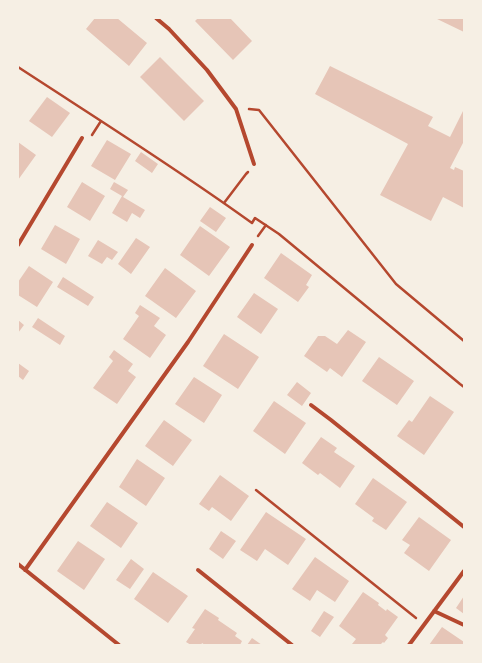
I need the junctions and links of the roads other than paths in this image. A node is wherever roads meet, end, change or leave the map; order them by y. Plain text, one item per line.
1 (156, 18) edge
2 (82, 138) dead end
3 (254, 164) dead end
4 (18, 245) edge
5 (252, 245) dead end
6 (311, 405) dead end
7 (464, 527) edge
8 (18, 564) edge
9 (26, 570) junction
10 (198, 570) dead end
11 (464, 571) edge
12 (434, 611) junction
13 (464, 625) edge
14 (119, 645) edge
15 (292, 645) edge
16 (409, 645) edge

1 - 3 street
2 - 4 street
5 - 9 street
6 - 7 street
8 - 9 street
9 - 14 street
10 - 15 street
11 - 12 street
12 - 13 street
12 - 16 street

